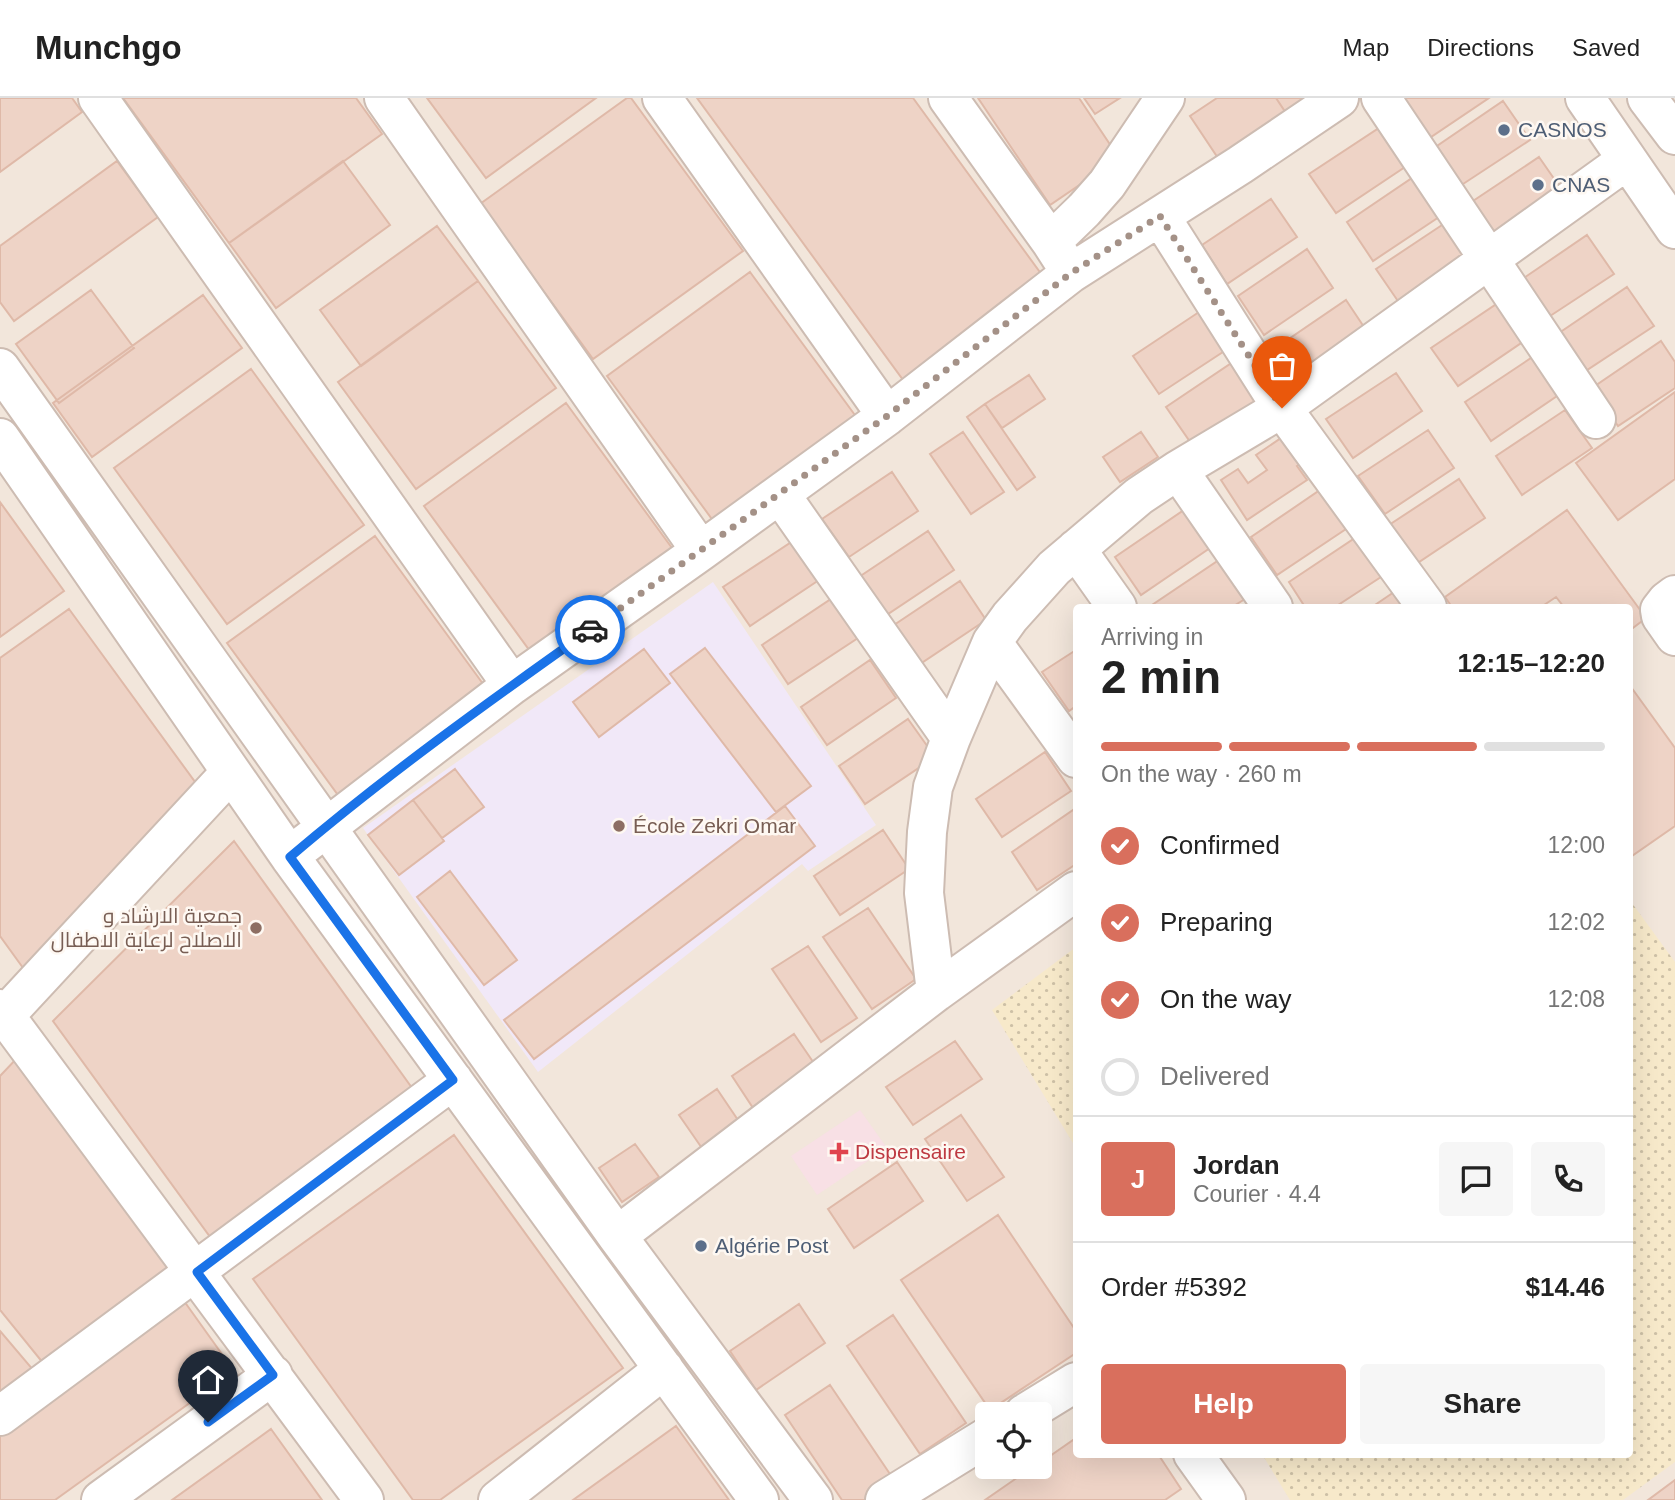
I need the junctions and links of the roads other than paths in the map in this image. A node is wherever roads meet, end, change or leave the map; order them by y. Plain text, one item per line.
1 (98, 98) edge
2 (384, 98) edge
3 (662, 98) edge
4 (948, 98) edge
5 (1165, 98) edge
6 (1339, 98) edge
7 (1381, 98) edge
8 (1585, 98) edge
9 (1647, 98) edge
10 (1675, 135) edge
11 (1627, 160) junction
12 (1160, 216) junction
13 (1675, 229) edge
14 (1061, 257) junction
15 (1489, 259) junction
16 (0, 368) edge
17 (1282, 408) junction
18 (887, 416) junction
19 (1596, 419) dead end
20 (0, 439) edge
21 (1178, 470) junction
22 (780, 494) junction
23 (1076, 549) junction
24 (701, 551) junction
25 (1675, 595) edge
26 (1115, 604) edge
27 (1271, 604) edge
28 (1425, 604) edge
29 (1675, 636) edge
30 (992, 642) junction
31 (512, 685) junction
32 (951, 738) junction
33 (1073, 754) edge
34 (231, 772) junction
35 (325, 827) junction
36 (290, 857) junction
37 (1073, 893) edge
38 (936, 992) junction
39 (2, 1016) edge
40 (453, 1080) junction
41 (617, 1236) junction
42 (197, 1272) junction
43 (664, 1370) junction
44 (273, 1375) junction
45 (1073, 1384) edge
46 (1044, 1402) edge
47 (0, 1416) edge
48 (975, 1444) edge
49 (1196, 1458) edge
50 (100, 1500) edge
51 (364, 1500) edge
52 (498, 1500) edge
53 (759, 1500) edge
54 (813, 1500) edge
55 (885, 1500) edge
56 (1226, 1500) edge

1 - 31 street
2 - 24 street
3 - 18 street
4 - 14 street
5 - 14 street
6 - 12 street
7 - 15 street
8 - 11 street
9 - 10 street
11 - 13 street
11 - 15 street
12 - 14 street
12 - 17 street
14 - 18 street
15 - 17 street
15 - 19 street
16 - 35 street
17 - 21 street
17 - 28 street
18 - 22 street
20 - 34 street
21 - 23 street
21 - 27 street
22 - 24 street
22 - 32 street
23 - 26 street
23 - 30 street
24 - 31 street
25 - 29 street
30 - 32 street
30 - 33 street
31 - 35 street
32 - 38 street
34 - 36 street
34 - 39 street
35 - 36 street
35 - 41 street
36 - 40 street
37 - 38 street
38 - 41 street
39 - 42 street
40 - 42 street
40 - 43 street
41 - 54 street
42 - 44 street
42 - 47 street
43 - 52 street
43 - 53 street
44 - 50 street
44 - 51 street
45 - 46 street
48 - 55 street
49 - 56 street

